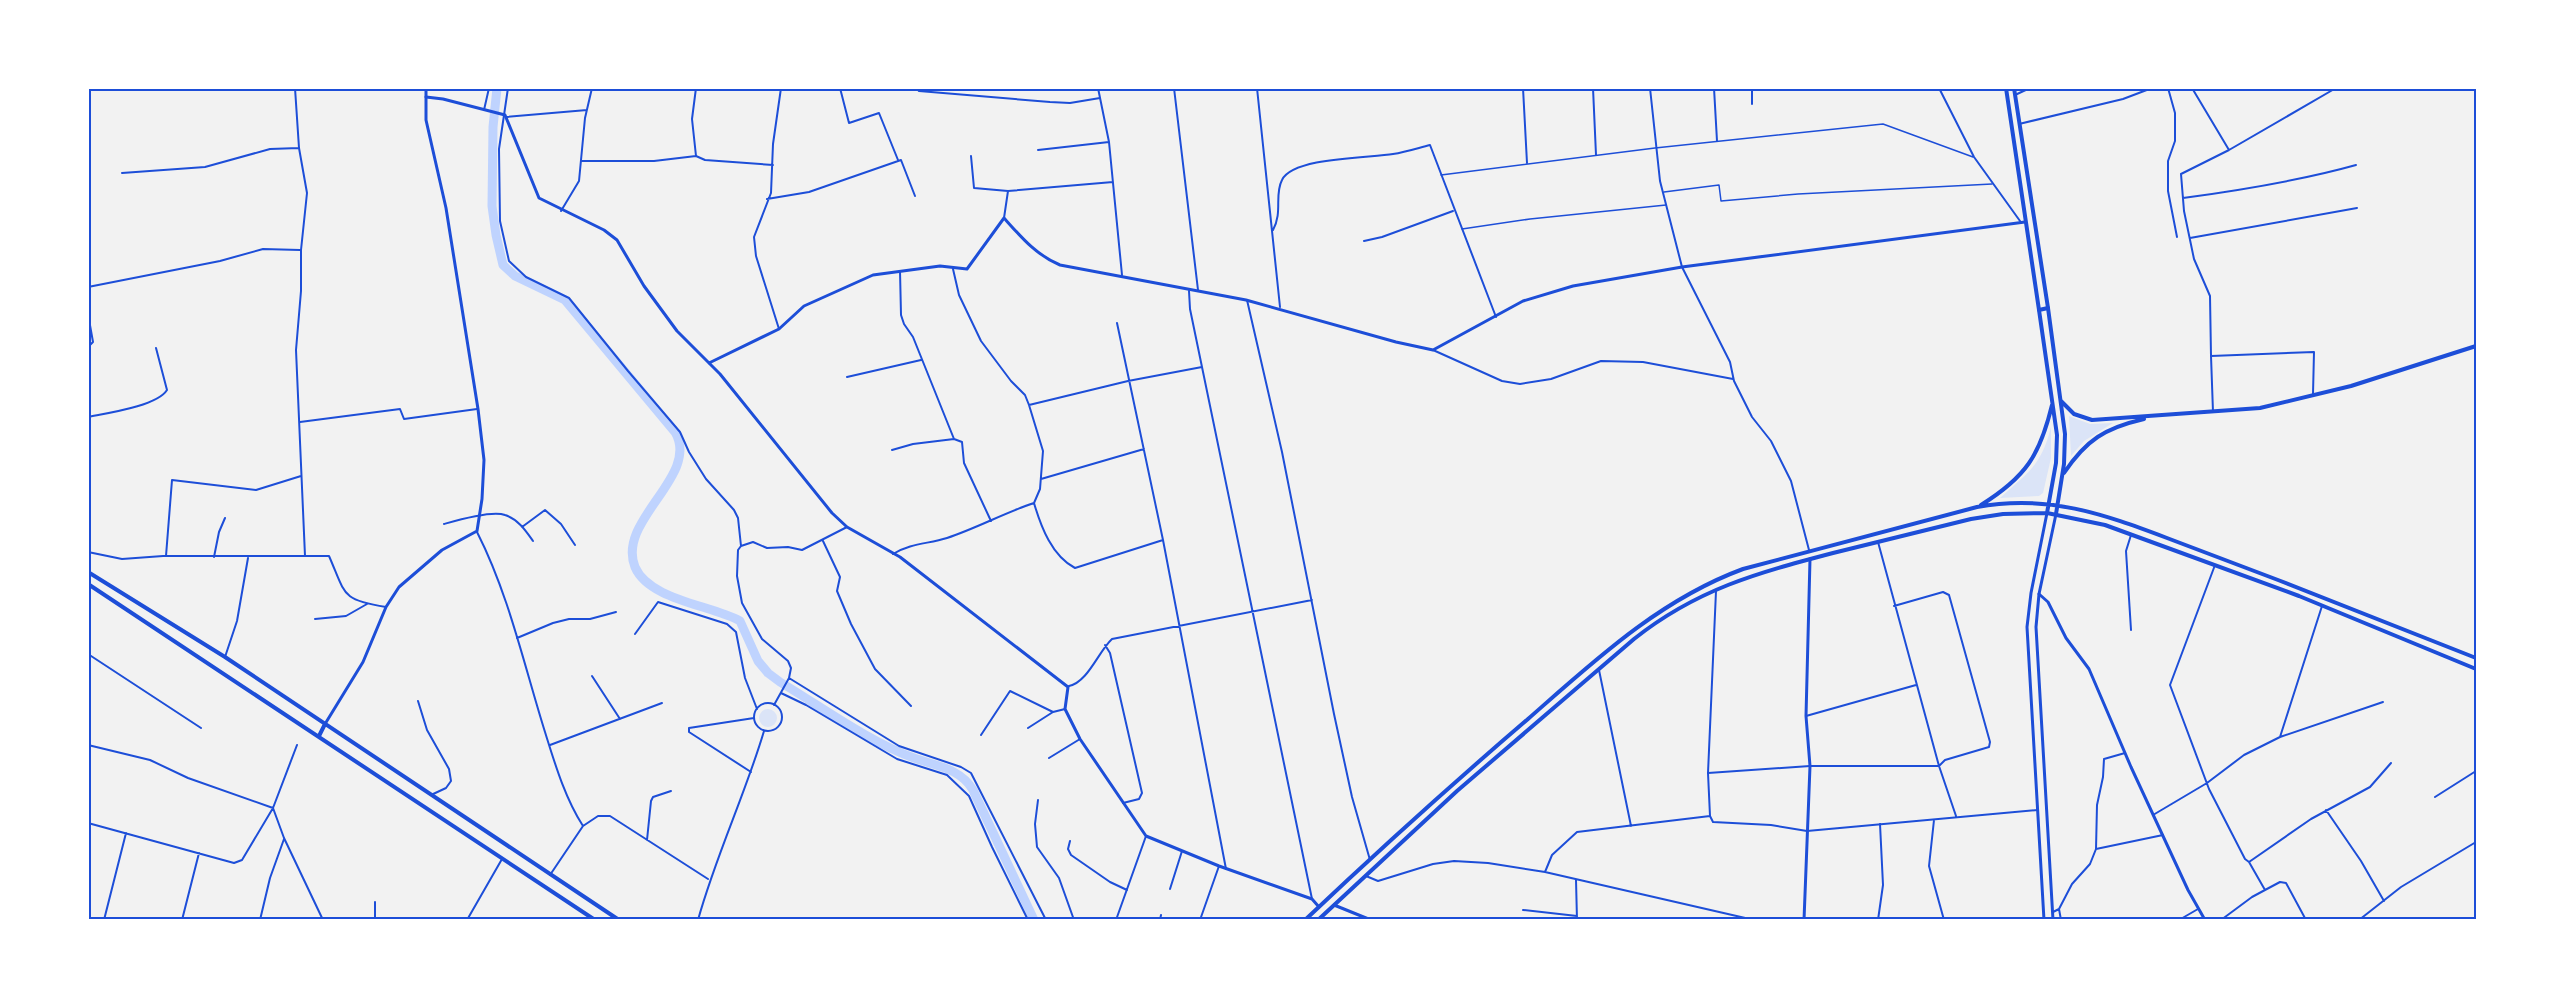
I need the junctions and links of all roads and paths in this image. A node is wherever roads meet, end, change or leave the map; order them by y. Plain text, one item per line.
1 (295, 88) edge
2 (426, 88) edge
3 (489, 88) edge
4 (508, 88) edge
5 (592, 88) edge
6 (696, 88) edge
7 (781, 88) edge
8 (840, 88) edge
9 (916, 88) edge
10 (1098, 88) edge
11 (1174, 88) edge
12 (1257, 88) edge
13 (1523, 88) edge
14 (1593, 88) edge
15 (1650, 88) edge
16 (1714, 88) edge
17 (1752, 88) edge
18 (1939, 88) edge
19 (2006, 88) edge
20 (2014, 88) edge
21 (2030, 88) edge
22 (2152, 88) edge
23 (2168, 88) edge
24 (2192, 88) edge
25 (2336, 88) edge
26 (2015, 95) junction
27 (426, 97) junction
28 (1100, 98) junction
29 (1752, 104) dead end
30 (484, 110) junction
31 (587, 110) junction
32 (505, 116) junction
33 (2019, 124) junction
34 (1717, 141) junction
35 (1109, 142) junction
36 (298, 148) junction
37 (1655, 148) junction
38 (1038, 150) dead end
39 (2229, 150) junction
40 (1596, 155) junction
41 (696, 156) junction
42 (970, 156) dead end
43 (1974, 157) junction
44 (898, 160) junction
45 (582, 161) junction
46 (1527, 163) junction
47 (773, 165) junction
48 (2356, 165) dead end
49 (122, 173) dead end
50 (1441, 175) junction
51 (1113, 182) junction
52 (1992, 184) junction
53 (1008, 191) junction
54 (1663, 192) junction
55 (915, 196) dead end
56 (2183, 198) junction
57 (767, 199) junction
58 (1666, 205) junction
59 (2357, 208) dead end
60 (561, 211) junction
61 (1454, 211) junction
62 (1004, 218) junction
63 (2026, 222) junction
64 (2021, 223) junction
65 (1461, 229) junction
66 (1273, 230) junction
67 (2177, 237) dead end
68 (2190, 238) junction
69 (1364, 241) dead end
70 (301, 250) junction
71 (953, 267) junction
72 (1682, 267) junction
73 (900, 271) junction
74 (1122, 275) junction
75 (88, 287) edge
76 (1189, 288) junction
77 (1198, 290) junction
78 (1246, 300) junction
79 (1280, 307) junction
80 (2048, 308) junction
81 (2040, 310) junction
82 (88, 314) edge
83 (1496, 317) junction
84 (1117, 323) dead end
85 (779, 329) junction
86 (2476, 346) edge
87 (88, 347) edge
88 (156, 348) dead end
89 (1433, 350) junction
90 (2211, 356) junction
91 (921, 360) junction
92 (709, 363) junction
93 (1202, 367) junction
94 (847, 377) dead end
95 (1733, 379) junction
96 (1128, 381) junction
97 (2313, 397) junction
98 (2053, 401) junction
99 (2061, 401) junction
100 (1029, 405) junction
101 (478, 409) junction
102 (2213, 412) junction
103 (88, 417) edge
104 (2156, 417) junction
105 (300, 422) junction
106 (954, 440) junction
107 (1144, 449) junction
108 (892, 450) dead end
109 (2063, 473) junction
110 (302, 476) junction
111 (1041, 479) junction
112 (1034, 503) junction
113 (2049, 504) junction
114 (2057, 504) junction
115 (1977, 507) junction
116 (2047, 513) junction
117 (2056, 514) junction
118 (480, 516) junction
119 (225, 518) dead end
120 (991, 521) junction
121 (444, 524) dead end
122 (522, 527) junction
123 (847, 527) junction
124 (477, 531) junction
125 (2131, 534) junction
126 (1162, 540) junction
127 (533, 541) dead end
128 (823, 541) junction
129 (1878, 542) junction
130 (575, 545) dead end
131 (741, 546) junction
132 (1809, 550) junction
133 (88, 552) edge
134 (893, 554) junction
135 (166, 556) junction
136 (305, 556) junction
137 (213, 557) junction
138 (248, 557) junction
139 (1810, 559) junction
140 (2215, 565) junction
141 (88, 572) edge
142 (88, 584) edge
143 (1716, 589) junction
144 (2039, 594) junction
145 (1312, 600) junction
146 (367, 604) junction
147 (1894, 606) junction
148 (2322, 606) junction
149 (386, 607) junction
150 (1254, 611) junction
151 (616, 612) dead end
152 (315, 619) dead end
153 (1179, 625) junction
154 (2131, 630) dead end
155 (635, 634) dead end
156 (517, 638) junction
157 (1105, 645) junction
158 (88, 654) edge
159 (225, 657) junction
160 (2476, 658) edge
161 (2476, 669) edge
162 (1599, 670) junction
163 (592, 676) dead end
164 (789, 678) junction
165 (1916, 685) junction
166 (1068, 687) junction
167 (781, 693) junction
168 (418, 701) dead end
169 (2383, 702) dead end
170 (662, 703) dead end
171 (774, 705) junction
172 (911, 706) dead end
173 (757, 709) junction
174 (1065, 709) junction
175 (1053, 712) junction
176 (1806, 716) junction
177 (754, 718) junction
178 (620, 719) junction
179 (325, 724) junction
180 (201, 728) dead end
181 (1028, 728) dead end
182 (764, 731) junction
183 (1512, 732) junction
184 (981, 735) dead end
185 (319, 736) junction
186 (2280, 737) junction
187 (1080, 739) junction
188 (1518, 739) junction
189 (88, 745) edge
190 (297, 745) dead end
191 (550, 746) junction
192 (2125, 753) junction
193 (1049, 758) dead end
194 (2391, 763) dead end
195 (1810, 766) junction
196 (1939, 766) junction
197 (2476, 771) edge
198 (752, 772) junction
199 (1708, 773) junction
200 (2207, 783) junction
201 (672, 791) dead end
202 (431, 795) junction
203 (2435, 797) dead end
204 (1038, 800) dead end
205 (1123, 803) junction
206 (273, 808) junction
207 (2038, 810) junction
208 (2326, 810) junction
209 (2153, 814) junction
210 (1710, 816) junction
211 (1956, 817) junction
212 (1934, 819) junction
213 (88, 824) edge
214 (1880, 824) junction
215 (583, 826) junction
216 (1631, 826) junction
217 (1807, 831) junction
218 (126, 833) junction
219 (2163, 835) junction
220 (1146, 836) junction
221 (284, 838) junction
222 (647, 840) junction
223 (1070, 841) dead end
224 (2476, 842) edge
225 (2096, 849) junction
226 (1182, 851) junction
227 (199, 853) junction
228 (502, 858) junction
229 (1370, 860) junction
230 (2249, 862) junction
231 (1219, 866) junction
232 (1226, 869) junction
233 (1545, 872) junction
234 (550, 874) junction
235 (1366, 876) junction
236 (709, 880) junction
237 (1576, 880) junction
238 (1170, 889) dead end
239 (1127, 890) junction
240 (2265, 890) junction
241 (1312, 899) junction
242 (2384, 901) junction
243 (375, 902) dead end
244 (1334, 905) junction
245 (1319, 907) junction
246 (2199, 908) junction
247 (2059, 909) junction
248 (1523, 910) dead end
249 (2053, 912) junction
250 (1161, 915) dead end
251 (1577, 918) edge
252 (104, 920) edge
253 (182, 920) edge
254 (260, 920) edge
255 (323, 920) edge
256 (375, 920) edge
257 (467, 920) edge
258 (595, 920) edge
259 (618, 920) edge
260 (698, 920) edge
261 (1028, 920) edge
262 (1046, 920) edge
263 (1074, 920) edge
264 (1116, 920) edge
265 (1160, 920) edge
266 (1200, 920) edge
267 (1305, 920) edge
268 (1318, 920) edge
269 (1371, 920) edge
270 (1754, 920) edge
271 (1804, 920) edge
272 (1878, 920) edge
273 (1944, 920) edge
274 (2044, 920) edge
275 (2053, 920) edge
276 (2061, 920) edge
277 (2179, 920) edge
278 (2205, 920) edge
279 (2221, 920) edge
280 (2306, 920) edge
281 (2359, 920) edge

1 - 36 street
2 - 27 street
3 - 30 street
4 - 32 street
5 - 31 street
6 - 41 street
7 - 47 street
8 - 44 street
9 - 28 street
10 - 28 street
11 - 77 street
12 - 66 street
13 - 46 street
14 - 40 street
15 - 37 street
16 - 34 street
17 - 29 street
18 - 43 street
19 - 63 main road
20 - 26 main road
21 - 26 street
22 - 33 street
23 - 67 street
24 - 39 street
25 - 39 street
26 - 33 main road
27 - 30 street
27 - 101 street
28 - 35 street
30 - 32 street
31 - 32 street
31 - 45 street
32 - 60 street
32 - 131 street
33 - 80 main road
34 - 37 lane
34 - 43 lane
35 - 38 street
35 - 51 street
36 - 49 street
36 - 70 street
37 - 40 lane
37 - 54 street
39 - 56 street
40 - 46 lane
41 - 45 street
41 - 47 street
42 - 53 street
43 - 52 street
44 - 55 street
44 - 57 street
45 - 60 street
46 - 50 lane
47 - 57 street
48 - 56 street
50 - 61 street
50 - 66 street
51 - 53 street
51 - 74 street
52 - 54 lane
52 - 64 street
53 - 62 street
54 - 58 street
56 - 68 street
57 - 85 street
58 - 65 lane
58 - 72 street
59 - 68 street
60 - 92 street
61 - 65 street
61 - 69 street
62 - 71 street
62 - 74 street
63 - 64 street
63 - 81 main road
64 - 72 street
65 - 83 street
66 - 79 street
68 - 90 street
70 - 75 street
70 - 105 street
71 - 73 street
71 - 100 street
72 - 83 street
72 - 95 street
73 - 85 street
73 - 91 street
74 - 76 street
76 - 77 street
76 - 93 street
77 - 78 street
78 - 79 street
78 - 145 street
79 - 89 street
80 - 81 main road
80 - 99 main road
81 - 98 main road
82 - 87 street
83 - 89 street
84 - 96 street
85 - 92 street
86 - 97 main road
88 - 103 street
89 - 95 street
90 - 97 street
90 - 102 street
91 - 94 street
91 - 106 street
92 - 123 street
93 - 96 street
93 - 150 street
95 - 132 street
96 - 100 street
96 - 107 street
97 - 102 main road
98 - 113 main road
98 - 115 main road
99 - 104 main road
99 - 109 main road
100 - 111 street
101 - 105 street
101 - 118 street
102 - 104 main road
104 - 109 main road
105 - 110 street
106 - 108 street
106 - 120 street
107 - 111 street
107 - 126 street
109 - 114 main road
110 - 135 street
110 - 136 street
111 - 112 street
112 - 120 street
112 - 126 street
113 - 114 main road
113 - 115 main road
113 - 116 main road
114 - 117 main road
114 - 160 main road
115 - 132 main road
116 - 117 main road
116 - 129 main road
116 - 207 street
117 - 125 main road
117 - 144 street
118 - 121 street
118 - 122 street
118 - 124 street
119 - 137 street
120 - 134 street
122 - 127 street
122 - 130 street
123 - 128 street
123 - 134 street
124 - 149 street
124 - 156 street
125 - 140 main road
125 - 154 street
126 - 153 street
128 - 131 street
128 - 172 street
129 - 139 main road
129 - 147 street
131 - 164 street
132 - 183 main road
133 - 135 street
134 - 166 street
135 - 137 street
136 - 138 street
136 - 146 street
137 - 138 street
138 - 159 street
139 - 143 main road
139 - 176 street
140 - 148 main road
140 - 200 street
141 - 159 main road
142 - 185 main road
143 - 162 main road
143 - 199 street
144 - 192 street
144 - 249 street
145 - 150 street
145 - 229 street
146 - 149 street
146 - 152 street
147 - 165 street
147 - 196 street
148 - 161 main road
148 - 186 street
149 - 179 street
150 - 153 street
150 - 241 street
151 - 156 street
153 - 157 street
153 - 232 street
155 - 173 street
156 - 191 street
157 - 166 street
157 - 205 street
158 - 180 street
159 - 179 main road
162 - 188 main road
162 - 216 street
163 - 178 street
164 - 167 street
164 - 262 street
165 - 176 street
165 - 196 street
166 - 174 street
167 - 171 street
167 - 261 street
168 - 202 street
169 - 186 street
170 - 178 street
171 - 173 street
171 - 182 street
173 - 177 street
174 - 175 street
174 - 187 street
175 - 181 street
175 - 184 street
176 - 195 street
177 - 182 street
177 - 198 street
178 - 191 street
179 - 185 main road
179 - 202 main road
182 - 198 street
183 - 188 main road
183 - 229 main road
185 - 228 main road
186 - 200 street
187 - 193 street
187 - 205 street
188 - 235 main road
189 - 206 street
190 - 206 street
191 - 215 street
192 - 209 street
192 - 225 street
194 - 208 street
195 - 196 street
195 - 199 street
195 - 217 street
196 - 211 street
197 - 203 street
198 - 236 street
199 - 210 street
200 - 209 street
200 - 230 street
201 - 222 street
202 - 234 main road
204 - 263 street
205 - 220 street
206 - 221 street
206 - 227 street
207 - 211 street
207 - 274 street
208 - 230 street
208 - 242 street
209 - 219 street
210 - 216 street
210 - 217 street
211 - 212 street
212 - 214 street
212 - 273 street
213 - 218 street
214 - 217 street
214 - 272 street
215 - 222 street
215 - 234 street
216 - 233 street
217 - 271 street
218 - 227 street
218 - 252 street
219 - 225 street
219 - 246 street
220 - 226 street
220 - 239 street
221 - 254 street
221 - 255 street
222 - 236 street
223 - 239 street
224 - 242 street
225 - 247 street
226 - 231 street
226 - 238 street
227 - 253 street
228 - 257 street
228 - 258 main road
229 - 245 main road
230 - 240 street
231 - 232 street
231 - 266 street
232 - 241 street
233 - 235 street
233 - 237 street
234 - 259 main road
235 - 244 main road
236 - 260 street
237 - 251 street
237 - 270 street
239 - 264 street
240 - 279 street
240 - 280 street
241 - 245 street
242 - 281 street
243 - 256 street
244 - 268 main road
244 - 269 street
245 - 267 main road
246 - 277 street
246 - 278 street
247 - 249 street
247 - 276 street
248 - 251 street
249 - 275 street
250 - 265 street

